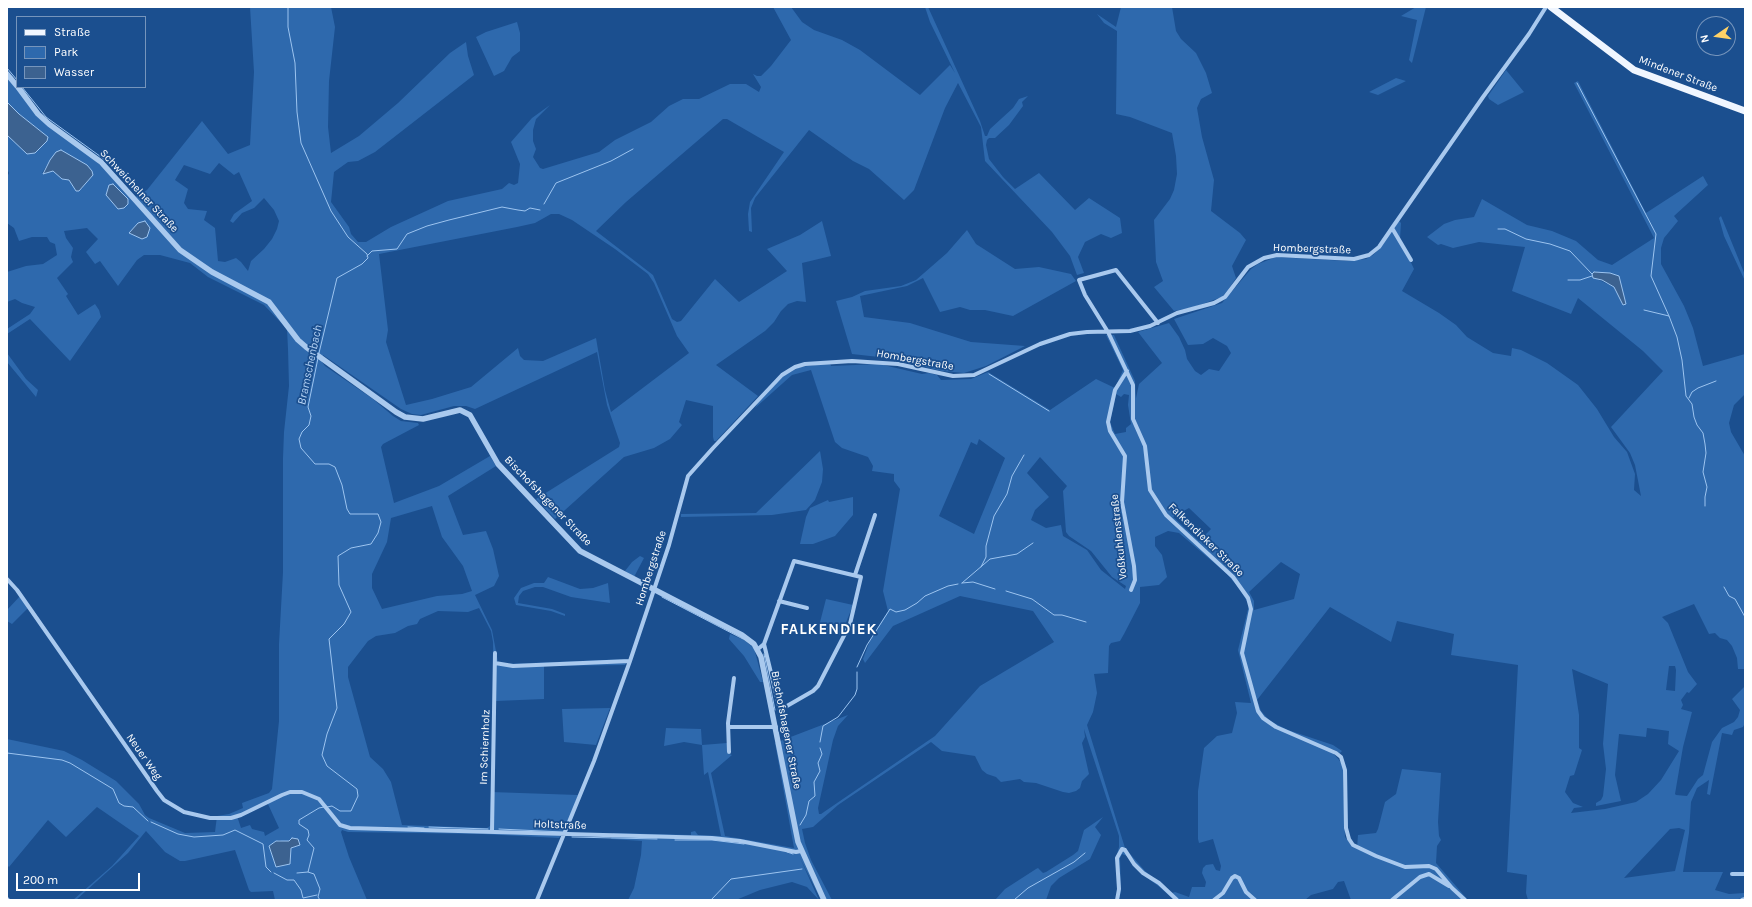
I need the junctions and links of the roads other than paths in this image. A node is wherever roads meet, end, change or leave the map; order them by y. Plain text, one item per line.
1 (1546, 7) edge
2 (1551, 7) edge
3 (7, 74) edge
4 (16, 86) edge
5 (18, 88) edge
6 (1745, 111) edge
7 (1392, 228) junction
8 (193, 260) joint
9 (1411, 260) dead end
10 (1158, 323) junction
11 (1108, 332) junction
12 (1127, 371) junction
13 (875, 515) dead end
14 (855, 575) junction
15 (7, 579) edge
16 (1131, 590) dead end
17 (654, 591) junction
18 (779, 601) junction
19 (807, 608) dead end
20 (764, 644) junction
21 (758, 649) junction
22 (495, 653) dead end
23 (630, 661) junction
24 (495, 663) junction
25 (734, 678) dead end
26 (729, 727) junction
27 (776, 727) junction
28 (729, 752) dead end
29 (326, 807) joint
30 (492, 831) junction
31 (565, 834) junction
32 (800, 851) junction
33 (1732, 874) dead end
34 (1745, 874) edge
35 (1452, 888) junction
36 (537, 900) edge
37 (824, 900) edge
38 (1117, 900) edge
39 (1177, 900) edge
40 (1214, 900) edge
41 (1255, 900) edge
42 (1392, 900) edge
43 (1465, 900) edge

1 - 7 street, Hombergstraße
2 - 6 main road, Mindener Straße
3 - 4 street, Schweichelner Straße
5 - 8 street, Schweichelner Straße
7 - 9 street
7 - 10 street, Hombergstraße
8 - 17 street, Bischofshagener Straße
10 - 11 street, Hombergstraße
10 - 11 street, Falkendieker Straße
11 - 12 street, Falkendieker Straße
11 - 17 street, Hombergstraße
12 - 16 street, Voßkuhlenstraße
12 - 35 street, Falkendieker Straße
13 - 14 street
14 - 18 street
14 - 20 street
15 - 29 street, Neuer Weg
17 - 21 street, Bischofshagener Straße
17 - 23 street, Hombergstraße
18 - 19 street
18 - 20 street
20 - 21 street
21 - 27 street, Bischofshagener Straße
22 - 24 street, Im Schiernholz
23 - 24 street
23 - 31 street, Hombergstraße
24 - 30 street, Im Schiernholz
25 - 26 street
26 - 27 street
26 - 28 street
27 - 32 street, Bischofshagener Straße
29 - 30 street, Holtstraße
30 - 31 street, Holtstraße
31 - 32 street, Holtstraße
31 - 36 street, Hombergstraße
32 - 37 street, Bischofshagener Straße
33 - 34 street
35 - 42 street
35 - 43 street, Falkendieker Straße
38 - 39 street
40 - 41 street

